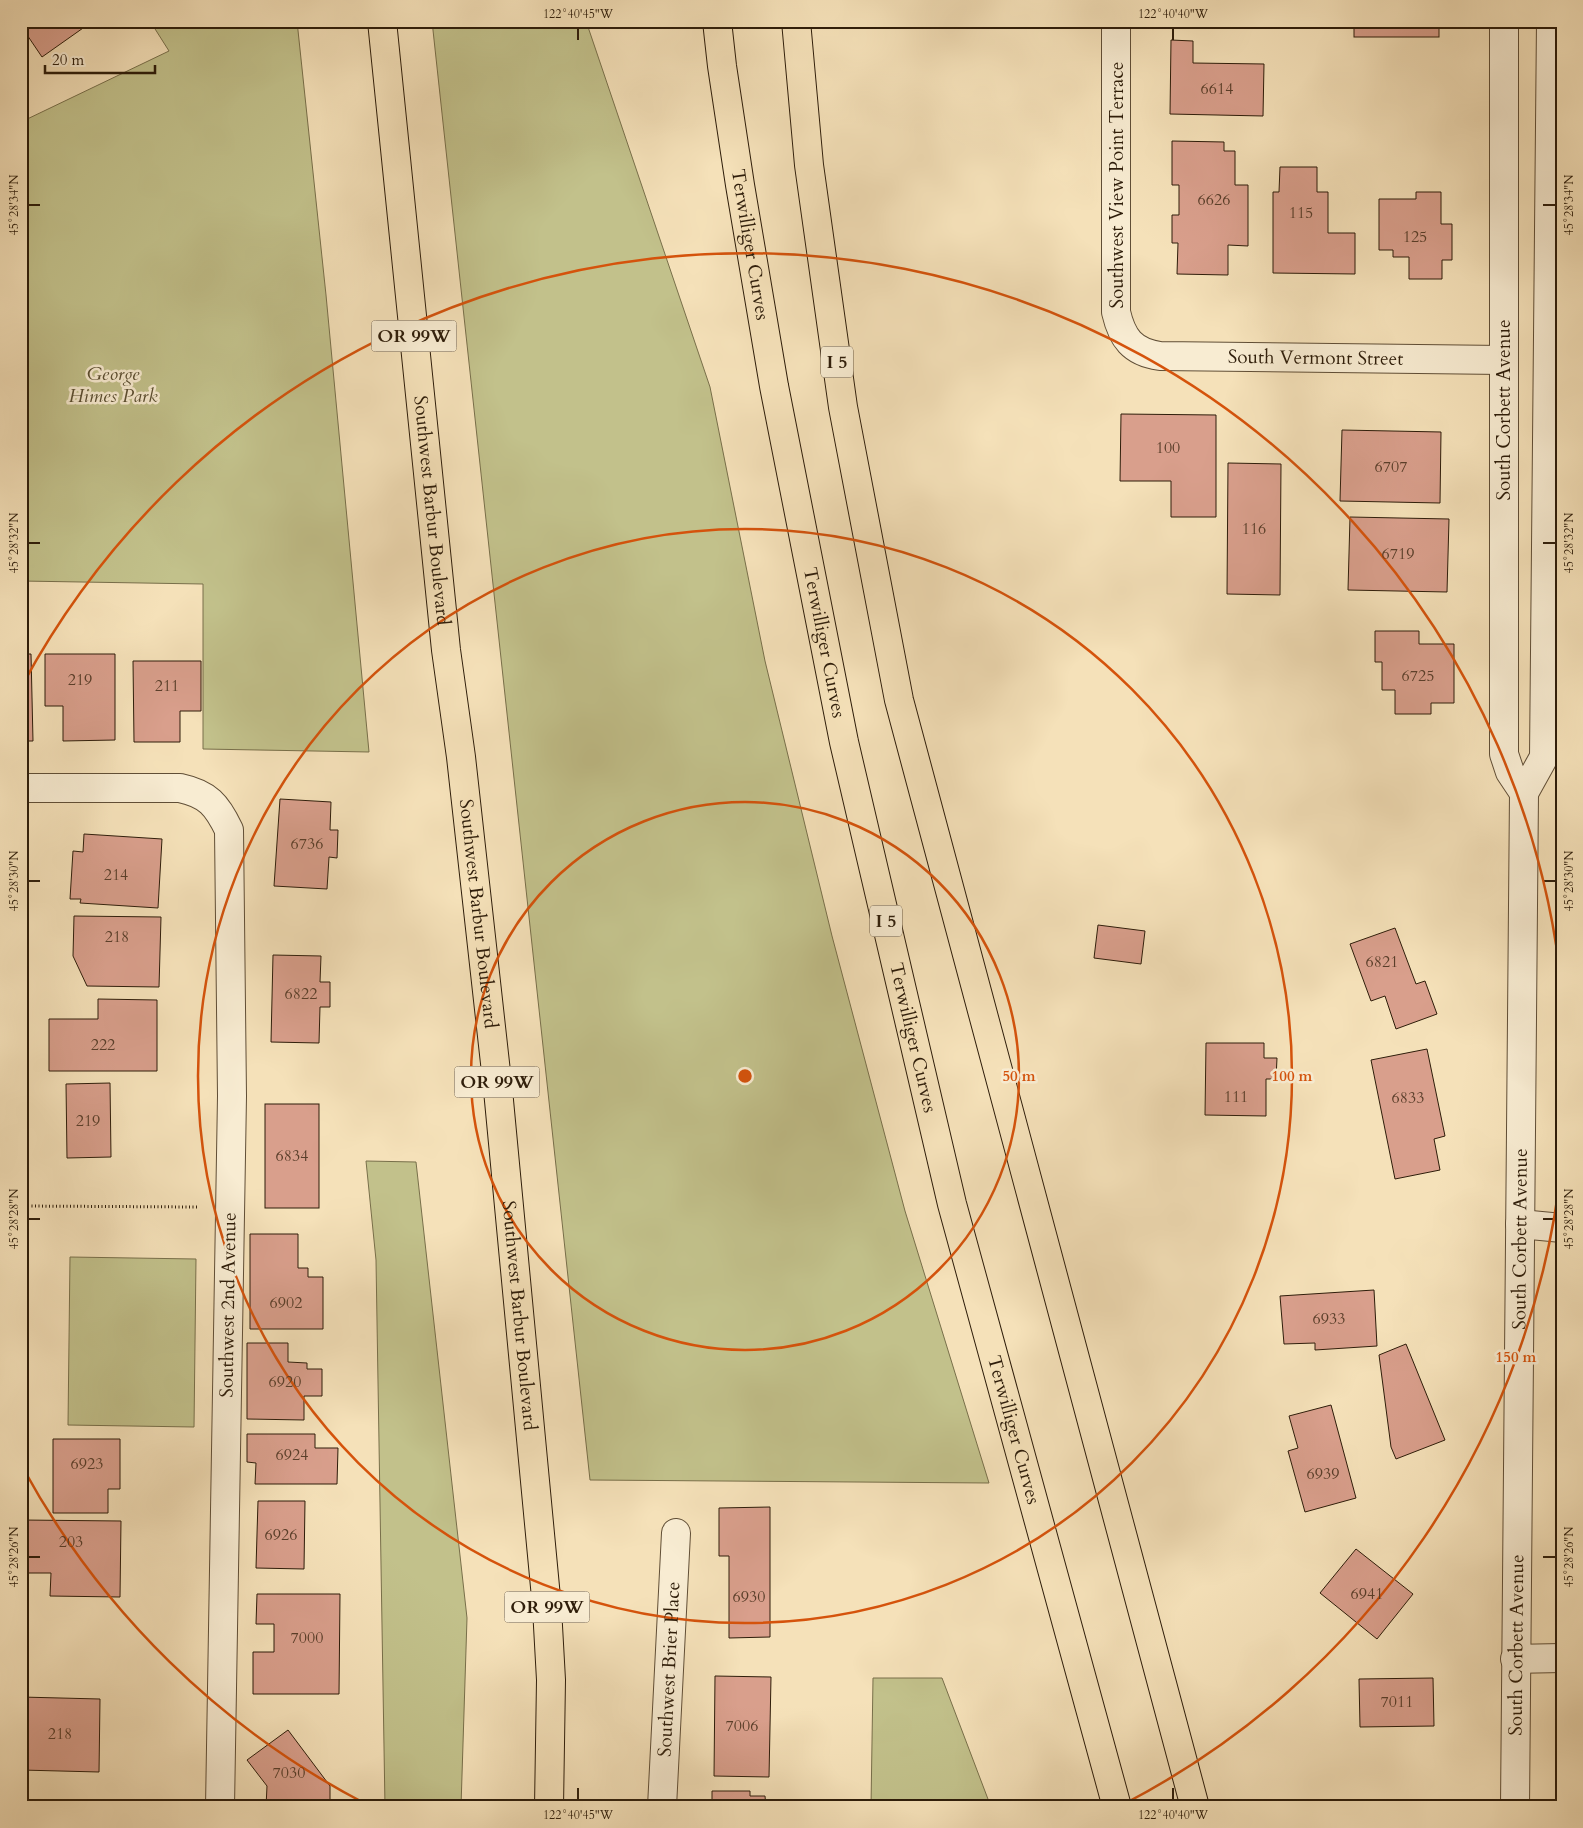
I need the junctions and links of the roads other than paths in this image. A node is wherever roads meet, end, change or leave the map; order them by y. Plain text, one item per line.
1 (382, 21) edge
2 (717, 21) edge
3 (796, 21) edge
4 (1116, 21) edge
5 (1504, 21) edge
6 (1551, 21) edge
7 (1130, 344) joint
8 (1503, 360) junction
9 (21, 788) edge
10 (1524, 793) junction
11 (1520, 1224) junction
12 (1562, 1228) edge
13 (676, 1533) dead end
14 (1562, 1658) edge
15 (1515, 1659) junction
16 (220, 1807) edge
17 (549, 1807) edge
18 (662, 1807) edge
19 (1117, 1807) edge
20 (1195, 1807) edge
21 (1515, 1807) edge

1 - 17 main road, Southwest Barbur Boulevard / OR 99W
2 - 19 main road, Terwilliger Curves / I 5
3 - 20 main road, I 5
4 - 7 street, Southwest View Point Terrace
5 - 8 street, South Corbett Avenue
6 - 10 street, South Corbett Avenue
7 - 8 street, South Vermont Street
8 - 10 street, South Corbett Avenue
9 - 16 street, Southwest 2nd Avenue
10 - 11 street, South Corbett Avenue
11 - 12 street
11 - 15 street, South Corbett Avenue
13 - 18 street, Southwest Brier Place
14 - 15 street
15 - 21 street, South Corbett Avenue

